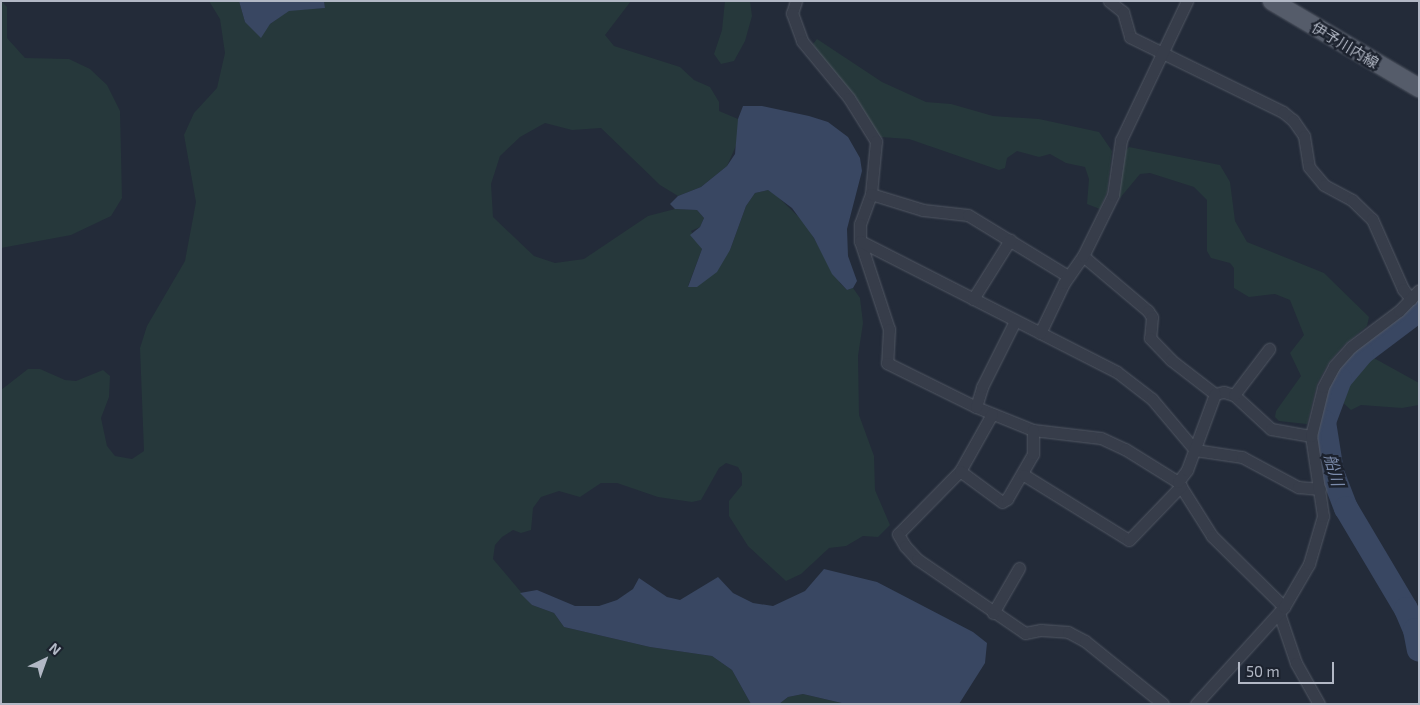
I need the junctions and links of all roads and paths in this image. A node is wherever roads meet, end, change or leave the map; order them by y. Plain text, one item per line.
1 (796, 1) edge
2 (1109, 1) edge
3 (1187, 1) edge
4 (1272, 1) edge
5 (1164, 55) junction
6 (1419, 88) edge
7 (871, 194) junction
8 (1010, 240) junction
9 (860, 241) junction
10 (1083, 256) junction
11 (1068, 276) junction
12 (1419, 290) edge
13 (973, 299) junction
14 (1411, 300) junction
15 (1015, 321) junction
16 (1040, 333) junction
17 (1269, 349) dead end
18 (1215, 394) junction
19 (1234, 395) junction
20 (976, 407) junction
21 (992, 414) junction
22 (1033, 430) junction
23 (1311, 436) junction
24 (1195, 450) junction
25 (960, 471) junction
26 (1024, 474) junction
27 (1179, 484) junction
28 (1320, 489) junction
29 (1020, 568) dead end
30 (1281, 610) junction
31 (993, 613) junction
32 (1146, 699) edge
33 (1202, 702) edge
34 (1162, 704) edge
35 (1319, 704) edge

1 - 7 street
2 - 5 street
3 - 5 street
4 - 6 main road, 伊予川内線
5 - 10 street
5 - 14 street
7 - 8 street
7 - 9 street
8 - 11 street
8 - 13 street
9 - 13 street
9 - 20 street
10 - 11 street
10 - 18 street
11 - 16 street
12 - 14 street
13 - 15 street
14 - 23 street
15 - 16 street
15 - 20 street
16 - 24 street
17 - 19 street
18 - 19 street
18 - 24 street
19 - 23 street
20 - 21 street
21 - 22 street
21 - 25 street
22 - 26 street
22 - 27 street
23 - 28 street
24 - 27 street
24 - 28 street
25 - 26 street
25 - 31 street
26 - 27 street
27 - 30 street
28 - 30 street
29 - 31 street
30 - 33 street
30 - 35 street
31 - 32 street
32 - 34 street

